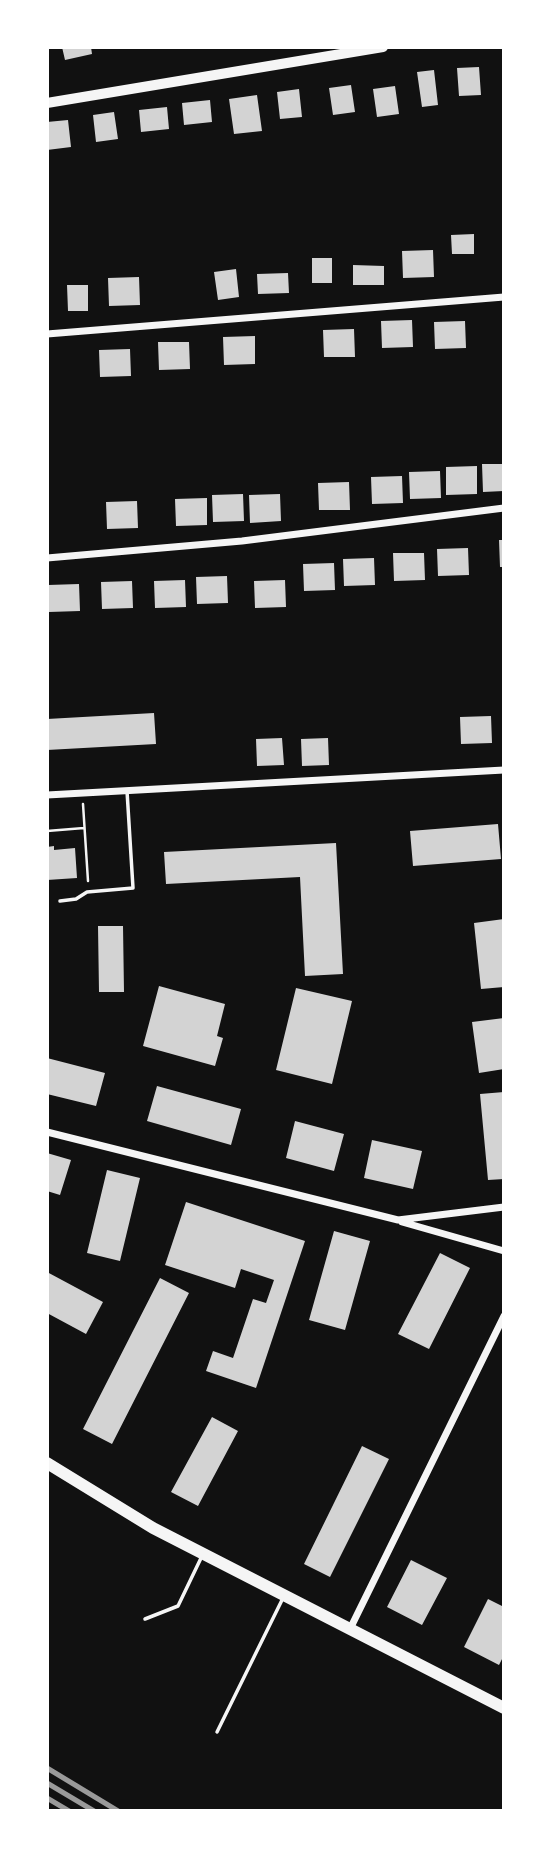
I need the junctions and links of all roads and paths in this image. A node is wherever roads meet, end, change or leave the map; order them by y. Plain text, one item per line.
1 (383, 47) edge
2 (47, 103) edge
3 (504, 297) edge
4 (47, 334) edge
5 (504, 508) edge
6 (47, 558) edge
7 (504, 770) edge
8 (127, 791) junction
9 (82, 793) junction
10 (47, 795) edge
11 (84, 828) junction
12 (47, 831) edge
13 (83, 885) dead end
14 (60, 901) dead end
15 (47, 1132) edge
16 (504, 1207) edge
17 (398, 1220) junction
18 (504, 1251) edge
19 (504, 1316) edge
20 (47, 1463) edge
21 (203, 1554) junction
22 (284, 1596) junction
23 (145, 1619) dead end
24 (350, 1630) junction
25 (504, 1708) edge
26 (217, 1732) dead end

1 - 2 street
3 - 4 street
5 - 6 street
7 - 8 street
8 - 9 street
8 - 14 lane
9 - 10 street
9 - 11 path
11 - 12 path
11 - 13 path
15 - 17 street
16 - 17 street
17 - 18 street
19 - 24 street
20 - 21 main road
21 - 22 main road
21 - 23 lane
22 - 24 main road
22 - 26 lane
24 - 25 main road

